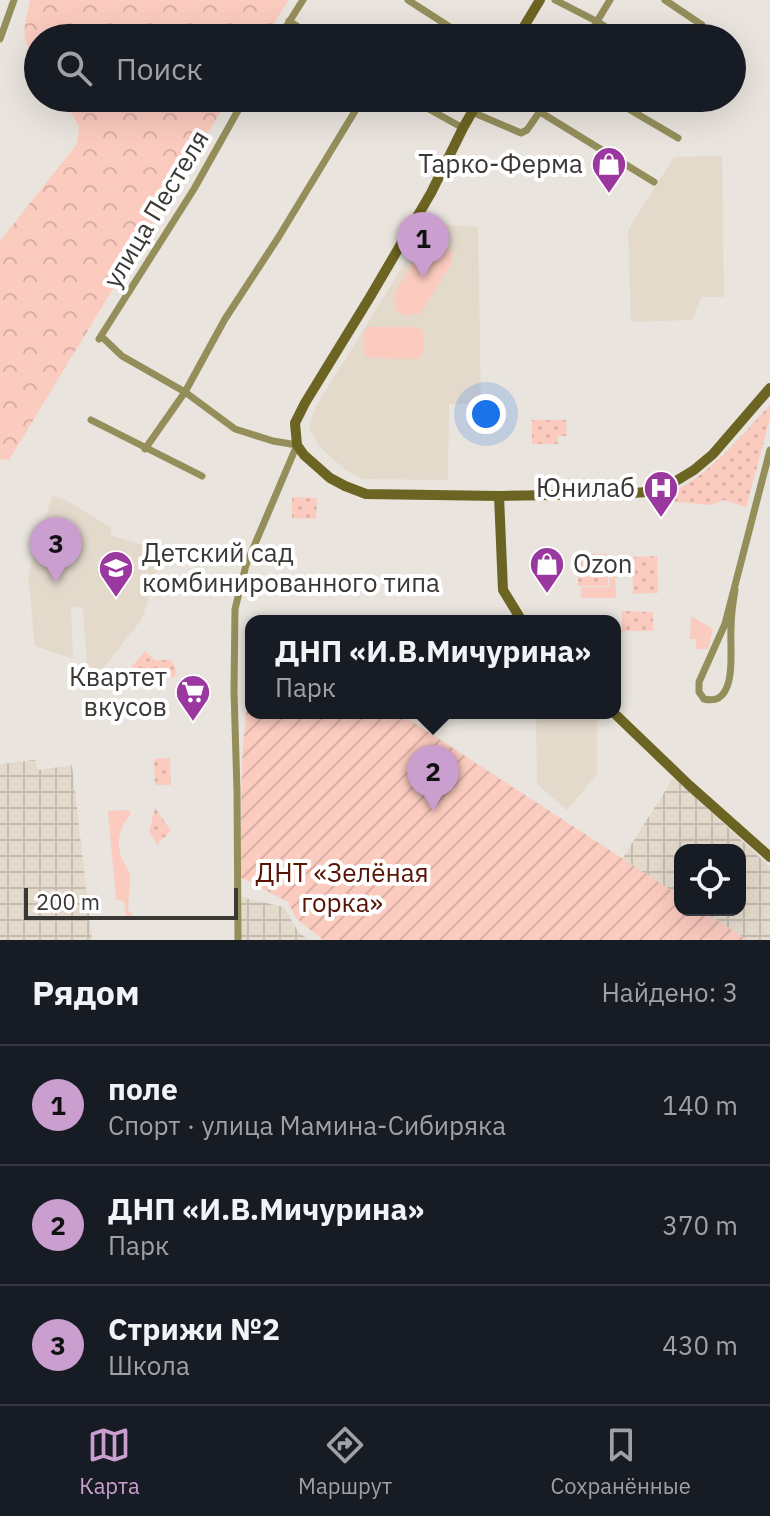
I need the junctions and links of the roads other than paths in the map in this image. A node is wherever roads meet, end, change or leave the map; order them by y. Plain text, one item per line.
1 (14, 0) edge
2 (303, 0) edge
3 (408, 0) edge
4 (540, 0) edge
5 (555, 0) edge
6 (610, 0) edge
7 (665, 0) edge
8 (289, 21) junction
9 (598, 22) junction
10 (287, 24) edge
11 (294, 24) edge
12 (445, 24) edge
13 (525, 24) edge
14 (601, 24) edge
15 (701, 24) edge
16 (0, 39) edge
17 (237, 112) edge
18 (354, 112) edge
19 (434, 112) edge
20 (472, 112) joint
21 (540, 112) joint
22 (634, 112) edge
23 (463, 128) junction
24 (678, 138) dead end
25 (654, 182) dead end
26 (185, 392) junction
27 (768, 392) edge
28 (91, 420) dead end
29 (297, 445) junction
30 (145, 449) junction
31 (770, 450) edge
32 (202, 476) dead end
33 (499, 496) junction
34 (735, 590) junction
35 (518, 615) edge
36 (620, 719) edge
37 (770, 857) edge
38 (238, 940) edge

1 - 16 street
2 - 8 street
3 - 12 street
4 - 13 street
5 - 9 street
6 - 9 street
7 - 15 street
8 - 10 street
8 - 11 street
9 - 14 street
17 - 26 street, улица Пестеля
18 - 26 street
19 - 23 street
20 - 21 street
20 - 23 street
21 - 25 street
22 - 24 street
23 - 29 street
26 - 29 street
26 - 30 street
27 - 33 street
28 - 30 street
29 - 33 street
29 - 38 street
30 - 32 street
31 - 34 street
33 - 35 street
34 - 34 street
36 - 37 street

